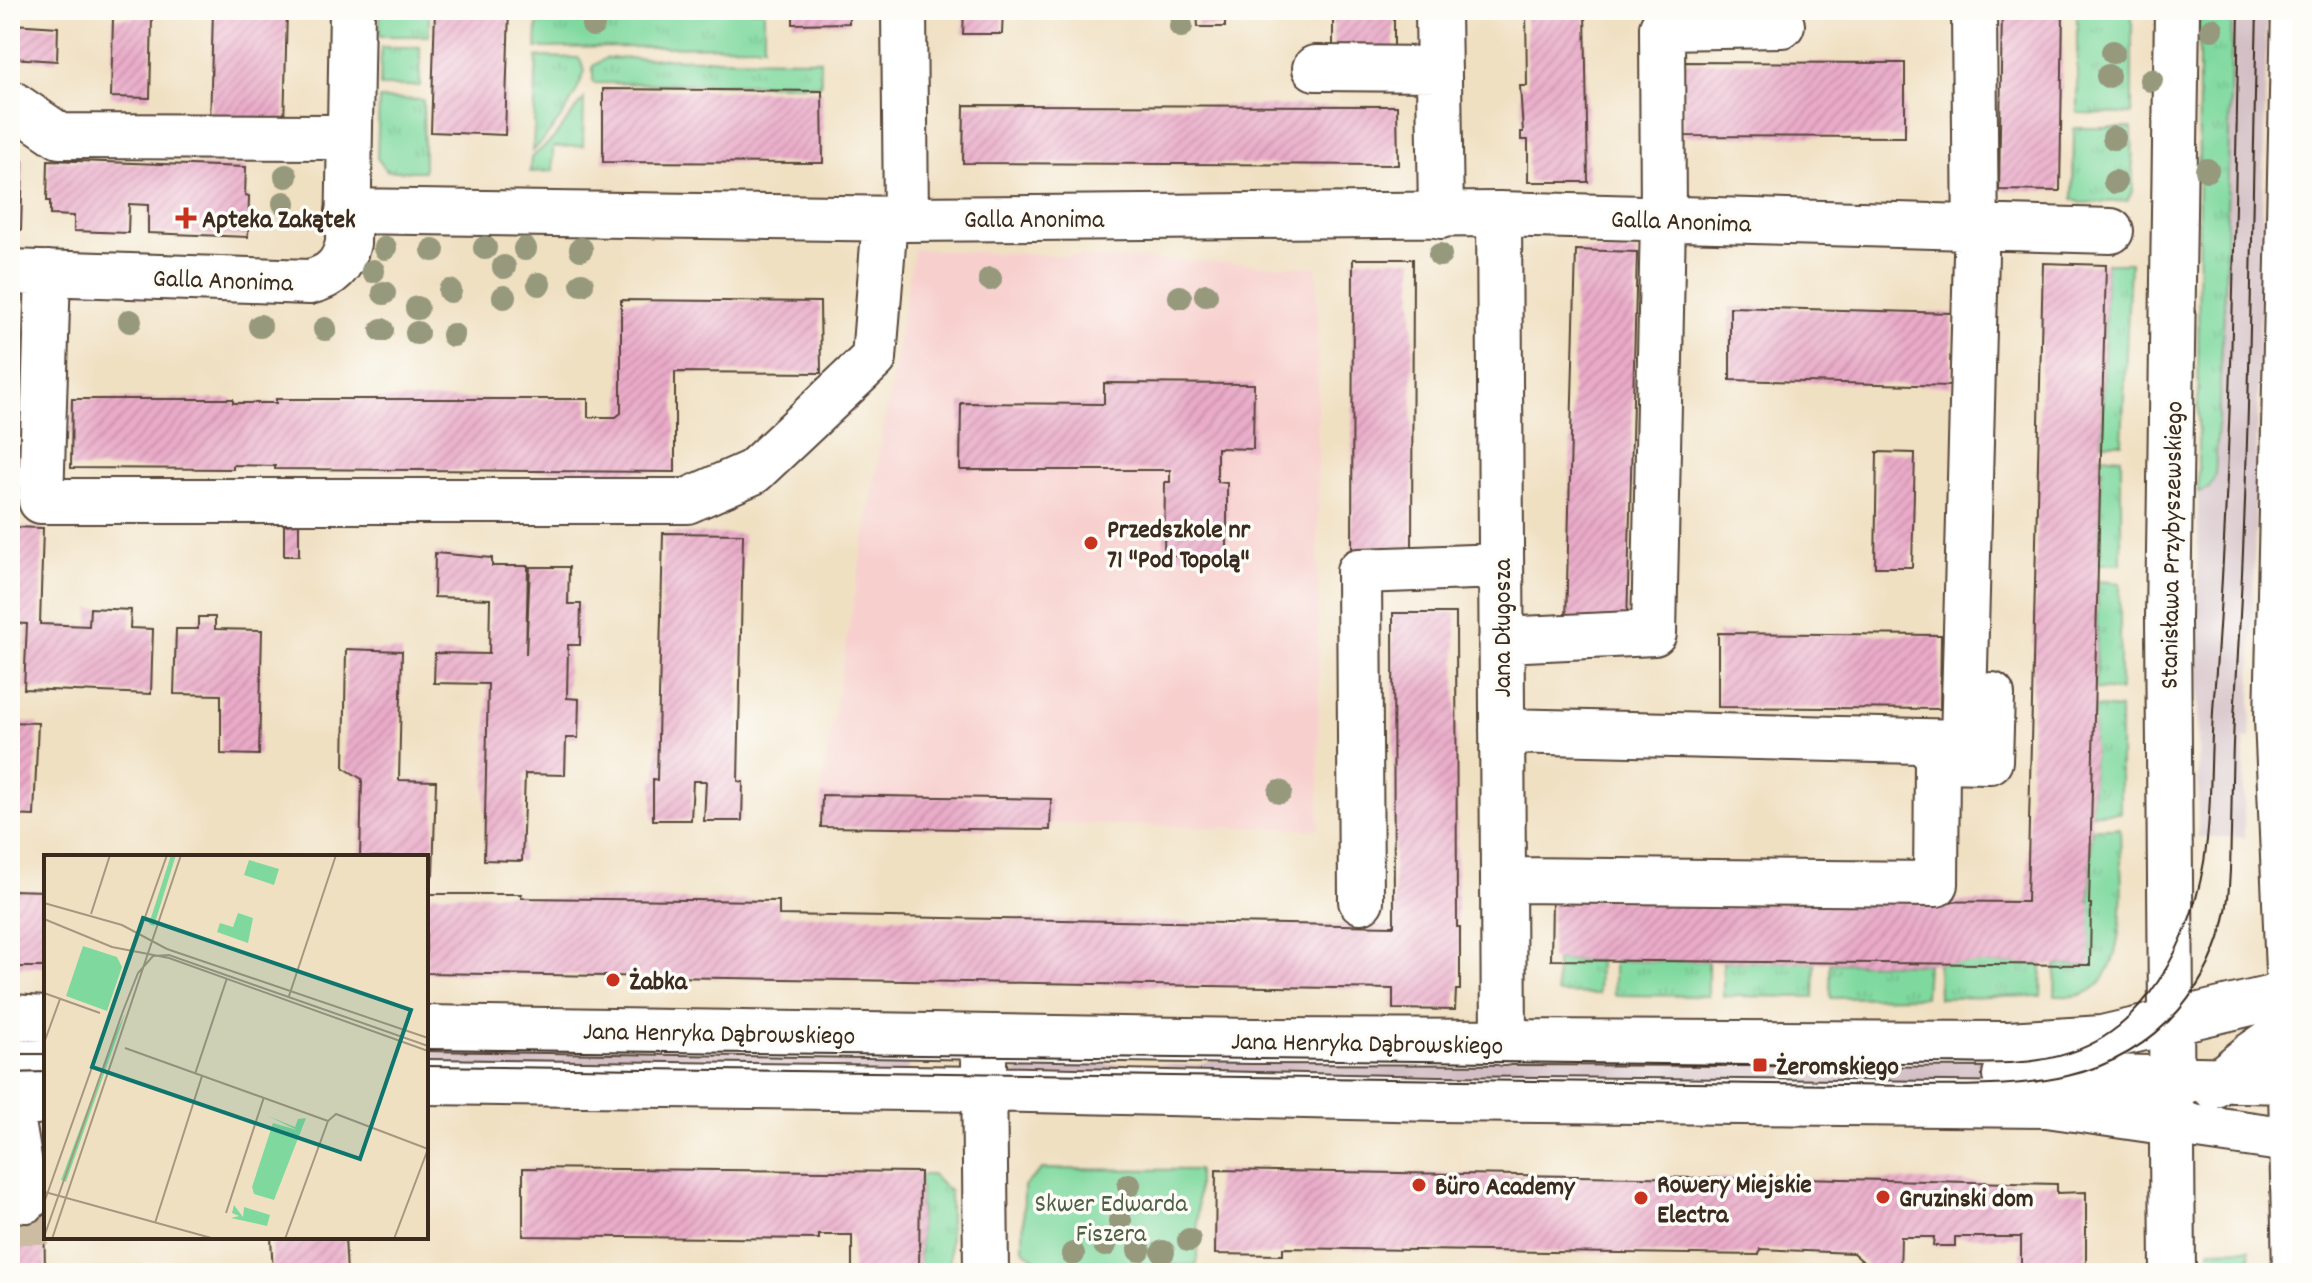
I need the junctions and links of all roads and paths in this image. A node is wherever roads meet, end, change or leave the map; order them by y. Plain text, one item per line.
1 (352, 10) edge
2 (904, 10) edge
3 (1438, 10) edge
4 (1974, 10) edge
5 (2177, 10) edge
6 (2294, 10) edge
7 (1782, 25) dead end
8 (1315, 68) dead end
9 (1439, 69) junction
10 (10, 102) edge
11 (349, 137) junction
12 (348, 211) junction
13 (1499, 214) junction
14 (1441, 216) junction
15 (895, 219) junction
16 (1663, 220) junction
17 (1991, 229) junction
18 (2111, 231) dead end
19 (29, 272) edge
20 (1501, 566) junction
21 (1501, 640) junction
22 (1502, 731) junction
23 (1503, 880) junction
24 (2293, 899) edge
25 (1361, 901) dead end
26 (2295, 1009) edge
27 (10, 1017) edge
28 (44, 1019) edge
29 (2170, 1023) junction
30 (428, 1035) edge
31 (1504, 1043) junction
32 (1734, 1043) junction
33 (10, 1062) edge
34 (984, 1062) junction
35 (44, 1063) edge
36 (1892, 1074) junction
37 (2220, 1080) junction
38 (2290, 1081) junction
39 (428, 1082) edge
40 (2171, 1100) junction
41 (44, 1101) edge
42 (10, 1104) edge
43 (2297, 1141) edge
44 (26, 1200) tunnel mouth
45 (986, 1273) edge
46 (2173, 1273) edge
47 (2295, 1273) edge

1 - 11 street
2 - 15 street
3 - 9 street
4 - 17 street
5 - 29 street, Stanisława Przybyszewskiego
6 - 24 street
7 - 16 street
8 - 9 street
9 - 14 street
10 - 11 street
11 - 12 street
12 - 15 street, Galla Anonima
12 - 19 street, Galla Anonima
13 - 14 street, Galla Anonima
13 - 16 street, Galla Anonima
13 - 20 street, Jana Długosza
14 - 15 street, Galla Anonima
15 - 19 street
16 - 17 street, Galla Anonima
16 - 21 street
17 - 18 street, Galla Anonima
17 - 22 street
17 - 23 street
20 - 21 street, Jana Długosza
20 - 25 street
21 - 22 street, Jana Długosza
22 - 23 street, Jana Długosza
23 - 31 street, Jana Długosza
24 - 26 street
26 - 29 street, Jana Henryka Dąbrowskiego
26 - 37 street
26 - 38 street
27 - 28 street
29 - 32 street, Jana Henryka Dąbrowskiego
29 - 40 street, Stanisława Przybyszewskiego
30 - 34 street, Jana Henryka Dąbrowskiego
31 - 32 street, Jana Henryka Dąbrowskiego
31 - 34 street, Jana Henryka Dąbrowskiego
32 - 36 street
33 - 35 street
34 - 36 street
34 - 39 street, Jana Henryka Dąbrowskiego
34 - 40 street, Jana Henryka Dąbrowskiego
34 - 45 street
36 - 40 street
37 - 38 street
37 - 40 street
38 - 40 street
38 - 43 street
40 - 43 street, Jana Henryka Dąbrowskiego
40 - 46 street, Stanisława Przybyszewskiego
41 - 42 street
42 - 44 street
43 - 47 street

